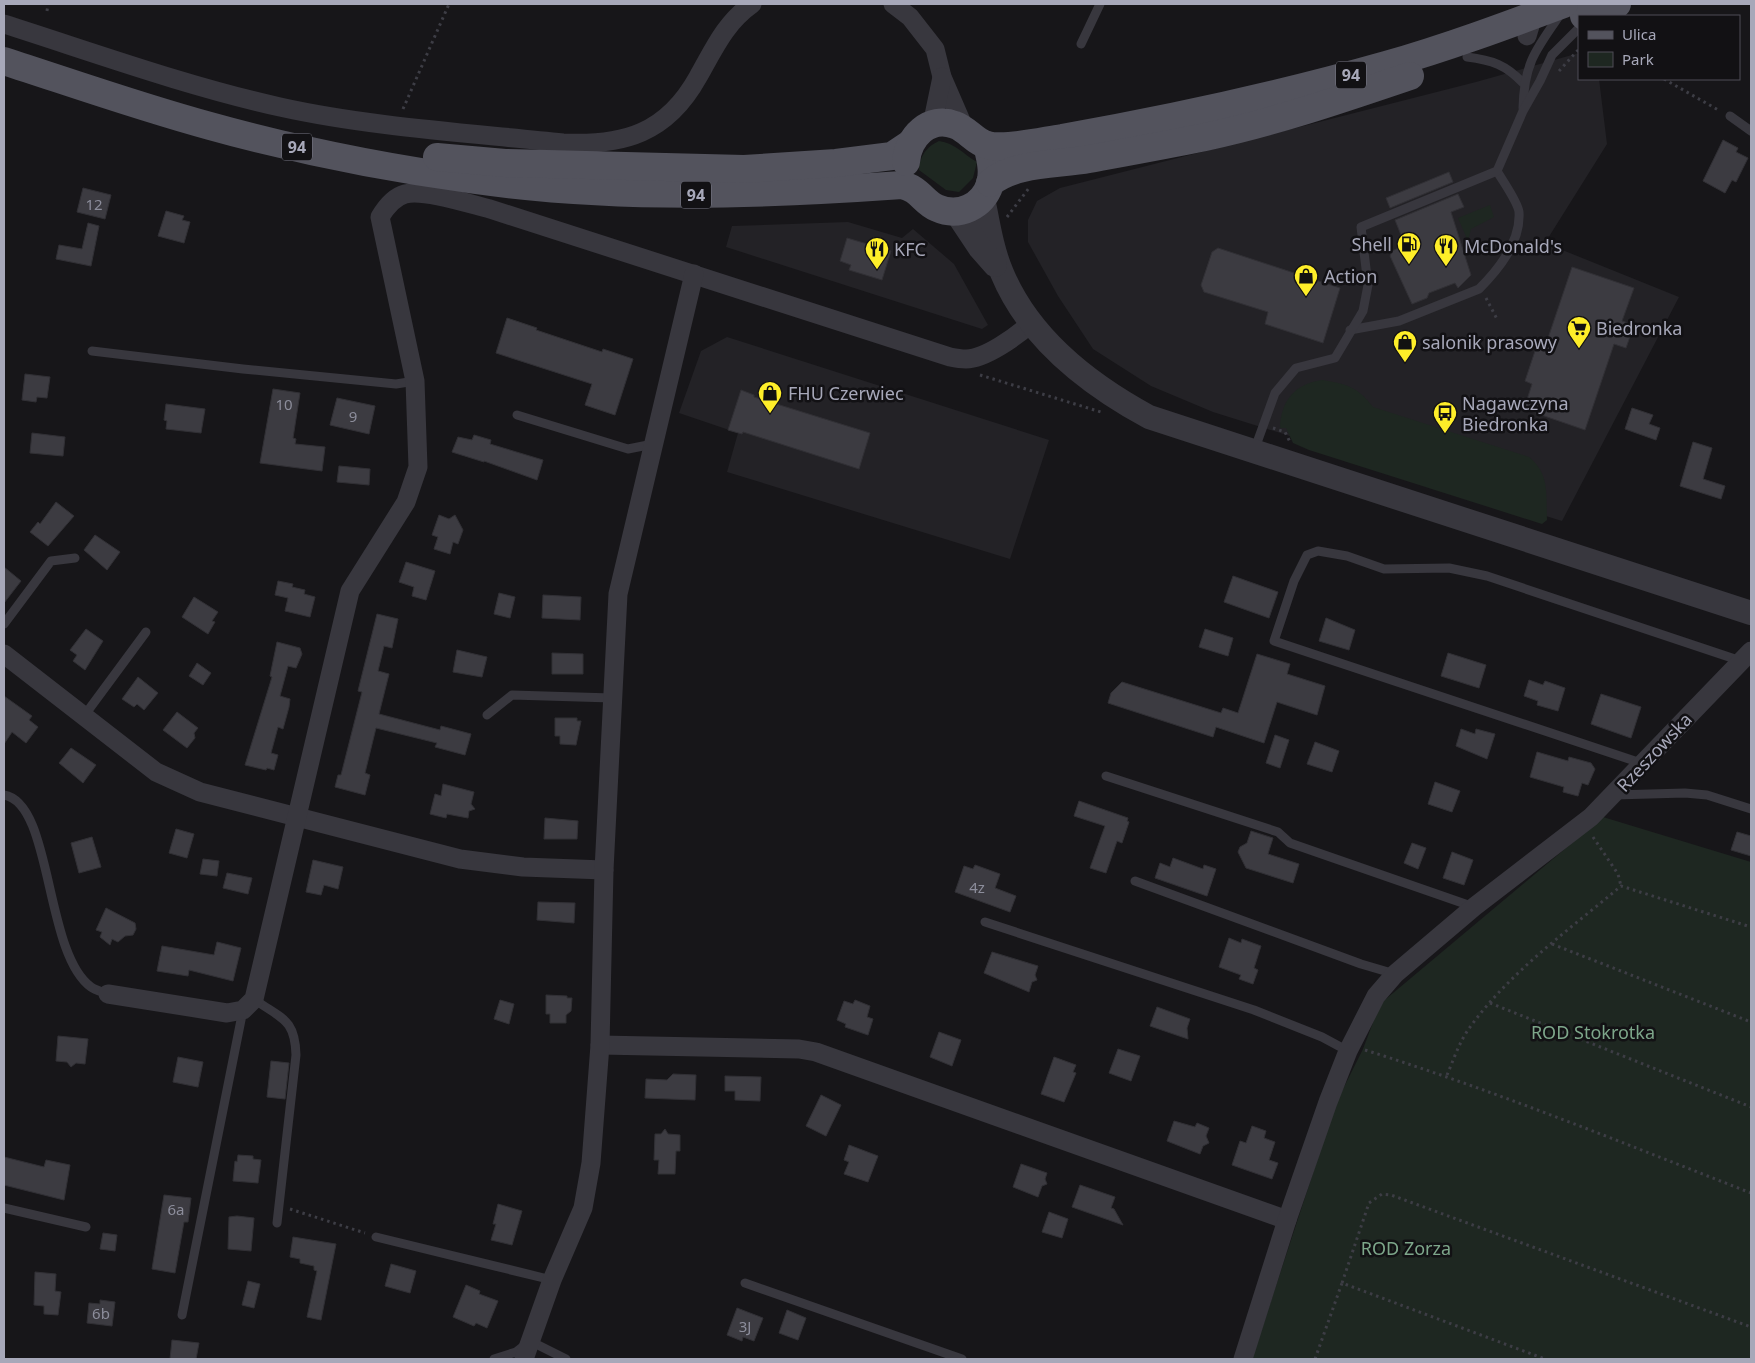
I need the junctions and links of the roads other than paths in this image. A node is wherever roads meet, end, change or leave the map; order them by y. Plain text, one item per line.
1 (752, 4) edge
2 (893, 4) edge
3 (1100, 4) edge
4 (1569, 4) edge
5 (914, 10) edge
6 (1578, 16) edge
7 (1541, 17) edge
8 (4, 24) edge
9 (1578, 29) edge
10 (1081, 44) dead end
11 (4, 45) edge
12 (1467, 57) junction
13 (4, 61) edge
14 (942, 77) junction
15 (1523, 83) junction
16 (1523, 111) junction
17 (1730, 116) road end
18 (932, 124) junction
19 (965, 130) junction
20 (1751, 131) edge
21 (910, 144) junction
22 (987, 145) junction
23 (1497, 171) junction
24 (911, 187) junction
25 (986, 191) junction
26 (956, 212) junction
27 (1002, 272) junction
28 (694, 274) junction
29 (1032, 323) junction
30 (1350, 330) junction
31 (92, 351) dead end
32 (415, 381) junction
33 (517, 415) dead end
34 (654, 444) junction
35 (1254, 452) junction
36 (75, 558) dead end
37 (1751, 612) edge
38 (4, 624) edge
39 (146, 632) dead end
40 (4, 654) edge
41 (1746, 656) edge
42 (612, 698) junction
43 (487, 715) dead end
44 (84, 716) junction
45 (1644, 764) junction
46 (1106, 776) dead end
47 (4, 795) edge
48 (1614, 795) junction
49 (1751, 809) edge
50 (296, 816) junction
51 (604, 870) junction
52 (1135, 881) dead end
53 (1474, 907) junction
54 (985, 922) dead end
55 (1396, 974) junction
56 (108, 994) joint
57 (249, 1004) junction
58 (600, 1045) junction
59 (1354, 1048) junction
60 (4, 1208) edge
61 (1288, 1220) junction
62 (277, 1223) dead end
63 (86, 1227) dead end
64 (376, 1237) road end
65 (552, 1280) junction
66 (745, 1283) dead end
67 (182, 1315) dead end
68 (530, 1341) junction
69 (494, 1359) edge
70 (524, 1359) edge
71 (566, 1359) edge
72 (962, 1359) edge
73 (1243, 1359) edge

1 - 8 street
2 - 5 street
3 - 10 lane
4 - 7 lane
5 - 14 street
6 - 7 main road, 94
7 - 12 main road, 94
7 - 15 lane
7 - 22 main road, 94
9 - 16 lane
11 - 21 main road, 94
12 - 15 lane
12 - 25 main road, 94
13 - 24 main road, 94
14 - 18 street
14 - 19 street
15 - 16 lane
16 - 23 lane
17 - 20 lane
18 - 19 main road
18 - 21 main road, 94
19 - 22 main road
21 - 24 main road
22 - 25 main road
23 - 30 lane
23 - 30 lane
24 - 26 main road
25 - 26 main road, 94
25 - 27 street
26 - 27 street
27 - 29 street
28 - 29 street
28 - 32 street
28 - 34 street
29 - 35 street
30 - 35 lane
31 - 32 lane
32 - 50 street
33 - 34 lane
34 - 42 street
35 - 37 street
36 - 38 lane
39 - 44 lane
40 - 44 street
41 - 45 street, Rzeszowska
41 - 45 lane
42 - 43 lane
42 - 51 street
44 - 50 street
45 - 48 street, Rzeszowska
46 - 53 lane
47 - 56 lane
48 - 49 lane, Rzeszowska
48 - 53 street
50 - 51 street
50 - 57 street
51 - 58 street
52 - 55 lane
53 - 55 street
54 - 59 lane
55 - 59 street
56 - 57 street
57 - 62 lane
57 - 67 lane
58 - 61 street
58 - 65 street
59 - 61 street
60 - 63 lane
61 - 73 street
64 - 65 lane
65 - 68 street
66 - 72 lane
68 - 69 lane
68 - 70 street
68 - 71 lane

